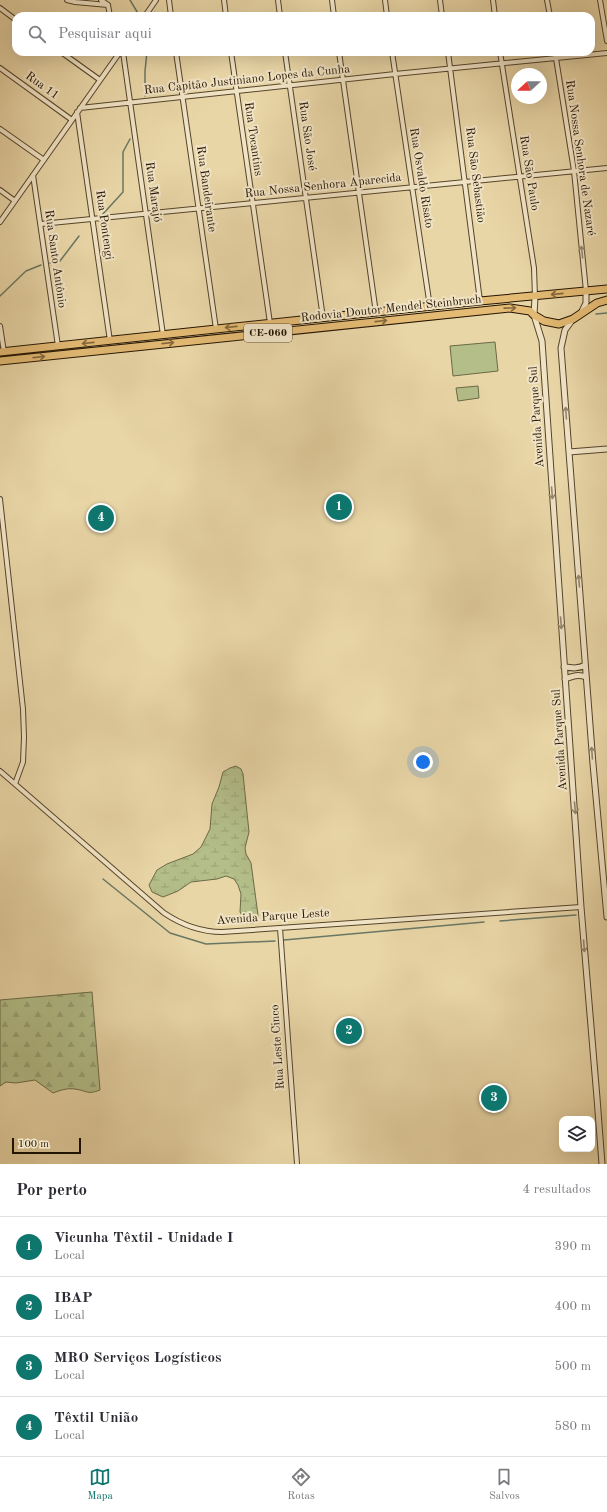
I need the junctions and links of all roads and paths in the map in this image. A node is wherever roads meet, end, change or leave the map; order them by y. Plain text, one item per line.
1 (66, 0) edge
2 (101, 0) edge
3 (156, 0) edge
4 (169, 0) edge
5 (224, 0) edge
6 (278, 0) edge
7 (332, 0) edge
8 (385, 0) edge
9 (440, 0) edge
10 (493, 0) edge
11 (547, 0) edge
12 (600, 0) edge
13 (108, 5) junction
14 (0, 8) edge
15 (109, 12) edge
16 (148, 12) edge
17 (170, 12) edge
18 (226, 12) edge
19 (280, 12) edge
20 (334, 12) edge
21 (386, 12) edge
22 (442, 12) edge
23 (495, 12) edge
24 (549, 12) edge
25 (12, 17) edge
26 (607, 42) edge
27 (607, 53) edge
28 (595, 54) edge
29 (67, 56) edge
30 (116, 56) edge
31 (125, 56) edge
32 (177, 56) edge
33 (232, 56) edge
34 (286, 56) edge
35 (340, 56) edge
36 (393, 56) edge
37 (448, 56) edge
38 (501, 56) edge
39 (576, 56) edge
40 (556, 58) junction
41 (502, 64) junction
42 (0, 68) edge
43 (450, 68) junction
44 (395, 74) junction
45 (100, 80) junction
46 (343, 80) junction
47 (290, 86) junction
48 (236, 91) junction
49 (183, 97) junction
50 (131, 103) junction
51 (79, 110) junction
52 (72, 120) junction
53 (0, 129) edge
54 (44, 160) junction
55 (607, 168) edge
56 (574, 171) junction
57 (33, 175) junction
58 (520, 177) junction
59 (466, 182) junction
60 (412, 186) junction
61 (0, 190) edge
62 (358, 192) junction
63 (305, 198) junction
64 (15, 201) junction
65 (252, 203) junction
66 (199, 208) junction
67 (146, 215) junction
68 (93, 219) junction
69 (0, 222) edge
70 (41, 224) junction
71 (607, 289) edge
72 (586, 291) junction
73 (535, 297) junction
74 (607, 300) edge
75 (480, 301) junction
76 (430, 307) junction
77 (376, 313) junction
78 (534, 315) junction
79 (323, 318) junction
80 (573, 319) junction
81 (270, 323) junction
82 (0, 326) edge
83 (216, 329) junction
84 (163, 335) junction
85 (110, 340) junction
86 (58, 346) junction
87 (2, 352) edge
88 (0, 361) edge
89 (607, 449) edge
90 (569, 452) junction
91 (0, 499) edge
92 (585, 665) junction
93 (564, 667) junction
94 (586, 677) junction
95 (565, 679) junction
96 (0, 771) edge
97 (15, 784) junction
98 (606, 898) edge
99 (581, 907) junction
100 (607, 917) edge
101 (280, 928) junction
102 (297, 1164) edge
103 (602, 1164) edge

1 - 13 street
2 - 13 street
3 - 16 street
4 - 17 street
5 - 18 street
6 - 19 street
7 - 20 street
8 - 21 street
9 - 22 street
10 - 23 street
11 - 24 street
12 - 26 street
13 - 15 street
14 - 25 street
27 - 28 street, Rua Capitão Justiniano Lopes da Cunha
29 - 45 street
30 - 45 street
31 - 50 street, Rua Marajó
32 - 49 street, Rua Bandeirante
33 - 48 street, Rua Tocantins
34 - 47 street, Rua São José
35 - 46 street
36 - 44 street, Rua Osvaldo Risato
37 - 43 street, Rua São Sebastião
38 - 41 street, Rua São Paulo
39 - 40 street, Rua Capitão Justiniano Lopes da Cunha
40 - 41 street, Rua Capitão Justiniano Lopes da Cunha
40 - 56 street, Rua Nossa Senhora de Nazaré
41 - 43 street, Rua Capitão Justiniano Lopes da Cunha
41 - 58 street, Rua São Paulo
42 - 52 street, Rua 11
43 - 44 street, Rua Capitão Justiniano Lopes da Cunha
43 - 59 street, Rua São Sebastião
44 - 46 street, Rua Capitão Justiniano Lopes da Cunha
44 - 60 street, Rua Osvaldo Risato
45 - 51 street
46 - 47 street, Rua Capitão Justiniano Lopes da Cunha
46 - 62 street
47 - 48 street, Rua Capitão Justiniano Lopes da Cunha
47 - 63 street, Rua São José
48 - 49 street, Rua Capitão Justiniano Lopes da Cunha
48 - 65 street, Rua Tocantins
49 - 50 street, Rua Capitão Justiniano Lopes da Cunha
49 - 66 street, Rua Bandeirante
50 - 51 street, Rua Capitão Justiniano Lopes da Cunha
50 - 67 street, Rua Marajó
51 - 52 street
51 - 68 street, Rua Pontengi
52 - 54 street
53 - 54 street
54 - 57 street
55 - 56 street, Rua Nossa Senhora Aparecida
56 - 58 street, Rua Nossa Senhora Aparecida
72 -> 56 street, Rua Nossa Senhora de Nazaré
57 - 64 street
57 - 70 street, Rua Santo Antônio
58 - 59 street, Rua Nossa Senhora Aparecida
58 - 73 street, Rua São Paulo
59 - 60 street, Rua Nossa Senhora Aparecida
59 - 75 street, Rua São Sebastião
60 - 62 street, Rua Nossa Senhora Aparecida
60 - 76 street, Rua Osvaldo Risato
61 - 64 street
62 - 63 street, Rua Nossa Senhora Aparecida
62 - 77 street
63 - 65 street, Rua Nossa Senhora Aparecida
63 - 79 street, Rua São José
64 - 69 street
65 - 66 street, Rua Nossa Senhora Aparecida
65 - 81 street, Rua Tocantins
66 - 67 street, Rua Nossa Senhora Aparecida
66 - 83 street, Rua Bandeirante
67 - 68 street, Rua Nossa Senhora Aparecida
67 - 84 street, Rua Marajó
68 - 70 street, Rua Nossa Senhora Aparecida
68 - 85 street, Rua Pontengi
70 - 86 street, Rua Santo Antônio
71 - 72 highway, Rodovia Doutor Mendel Steinbruch / CE-060
72 -> 73 highway, Rodovia Doutor Mendel Steinbruch / CE-060
72 - 80 street
73 - 75 highway, Rodovia Doutor Mendel Steinbruch / CE-060
73 - 78 street
74 - 80 highway, Rodovia Doutor Mendel Steinbruch / CE-060
75 - 76 highway, Rodovia Doutor Mendel Steinbruch / CE-060
76 - 77 highway, Rodovia Doutor Mendel Steinbruch / CE-060
77 - 79 highway, Rodovia Doutor Mendel Steinbruch / CE-060
78 - 80 highway, Rodovia Doutor Mendel Steinbruch / CE-060
88 -> 78 highway, Rodovia Doutor Mendel Steinbruch / CE-060
78 -> 93 street, Avenida Parque Sul
79 - 81 highway, Rodovia Doutor Mendel Steinbruch / CE-060
90 -> 80 street
81 -> 83 highway, Rodovia Doutor Mendel Steinbruch / CE-060
82 - 87 street
83 - 84 highway, Rodovia Doutor Mendel Steinbruch / CE-060
84 - 85 highway, Rodovia Doutor Mendel Steinbruch / CE-060
85 -> 86 highway, Rodovia Doutor Mendel Steinbruch / CE-060
86 - 87 highway, Rodovia Doutor Mendel Steinbruch / CE-060
89 - 90 street
92 -> 90 street
91 - 97 street
92 - 93 street
92 - 94 street
93 - 95 street, Avenida Parque Sul
94 - 95 street
98 -> 94 street
95 -> 99 street, Avenida Parque Sul
96 - 97 street, Avenida Parque Leste
97 - 101 street, Avenida Parque Leste
98 - 100 street
99 - 101 street, Avenida Parque Leste
99 -> 103 street, Avenida Parque Sul
101 - 102 street, Rua Leste Cinco

